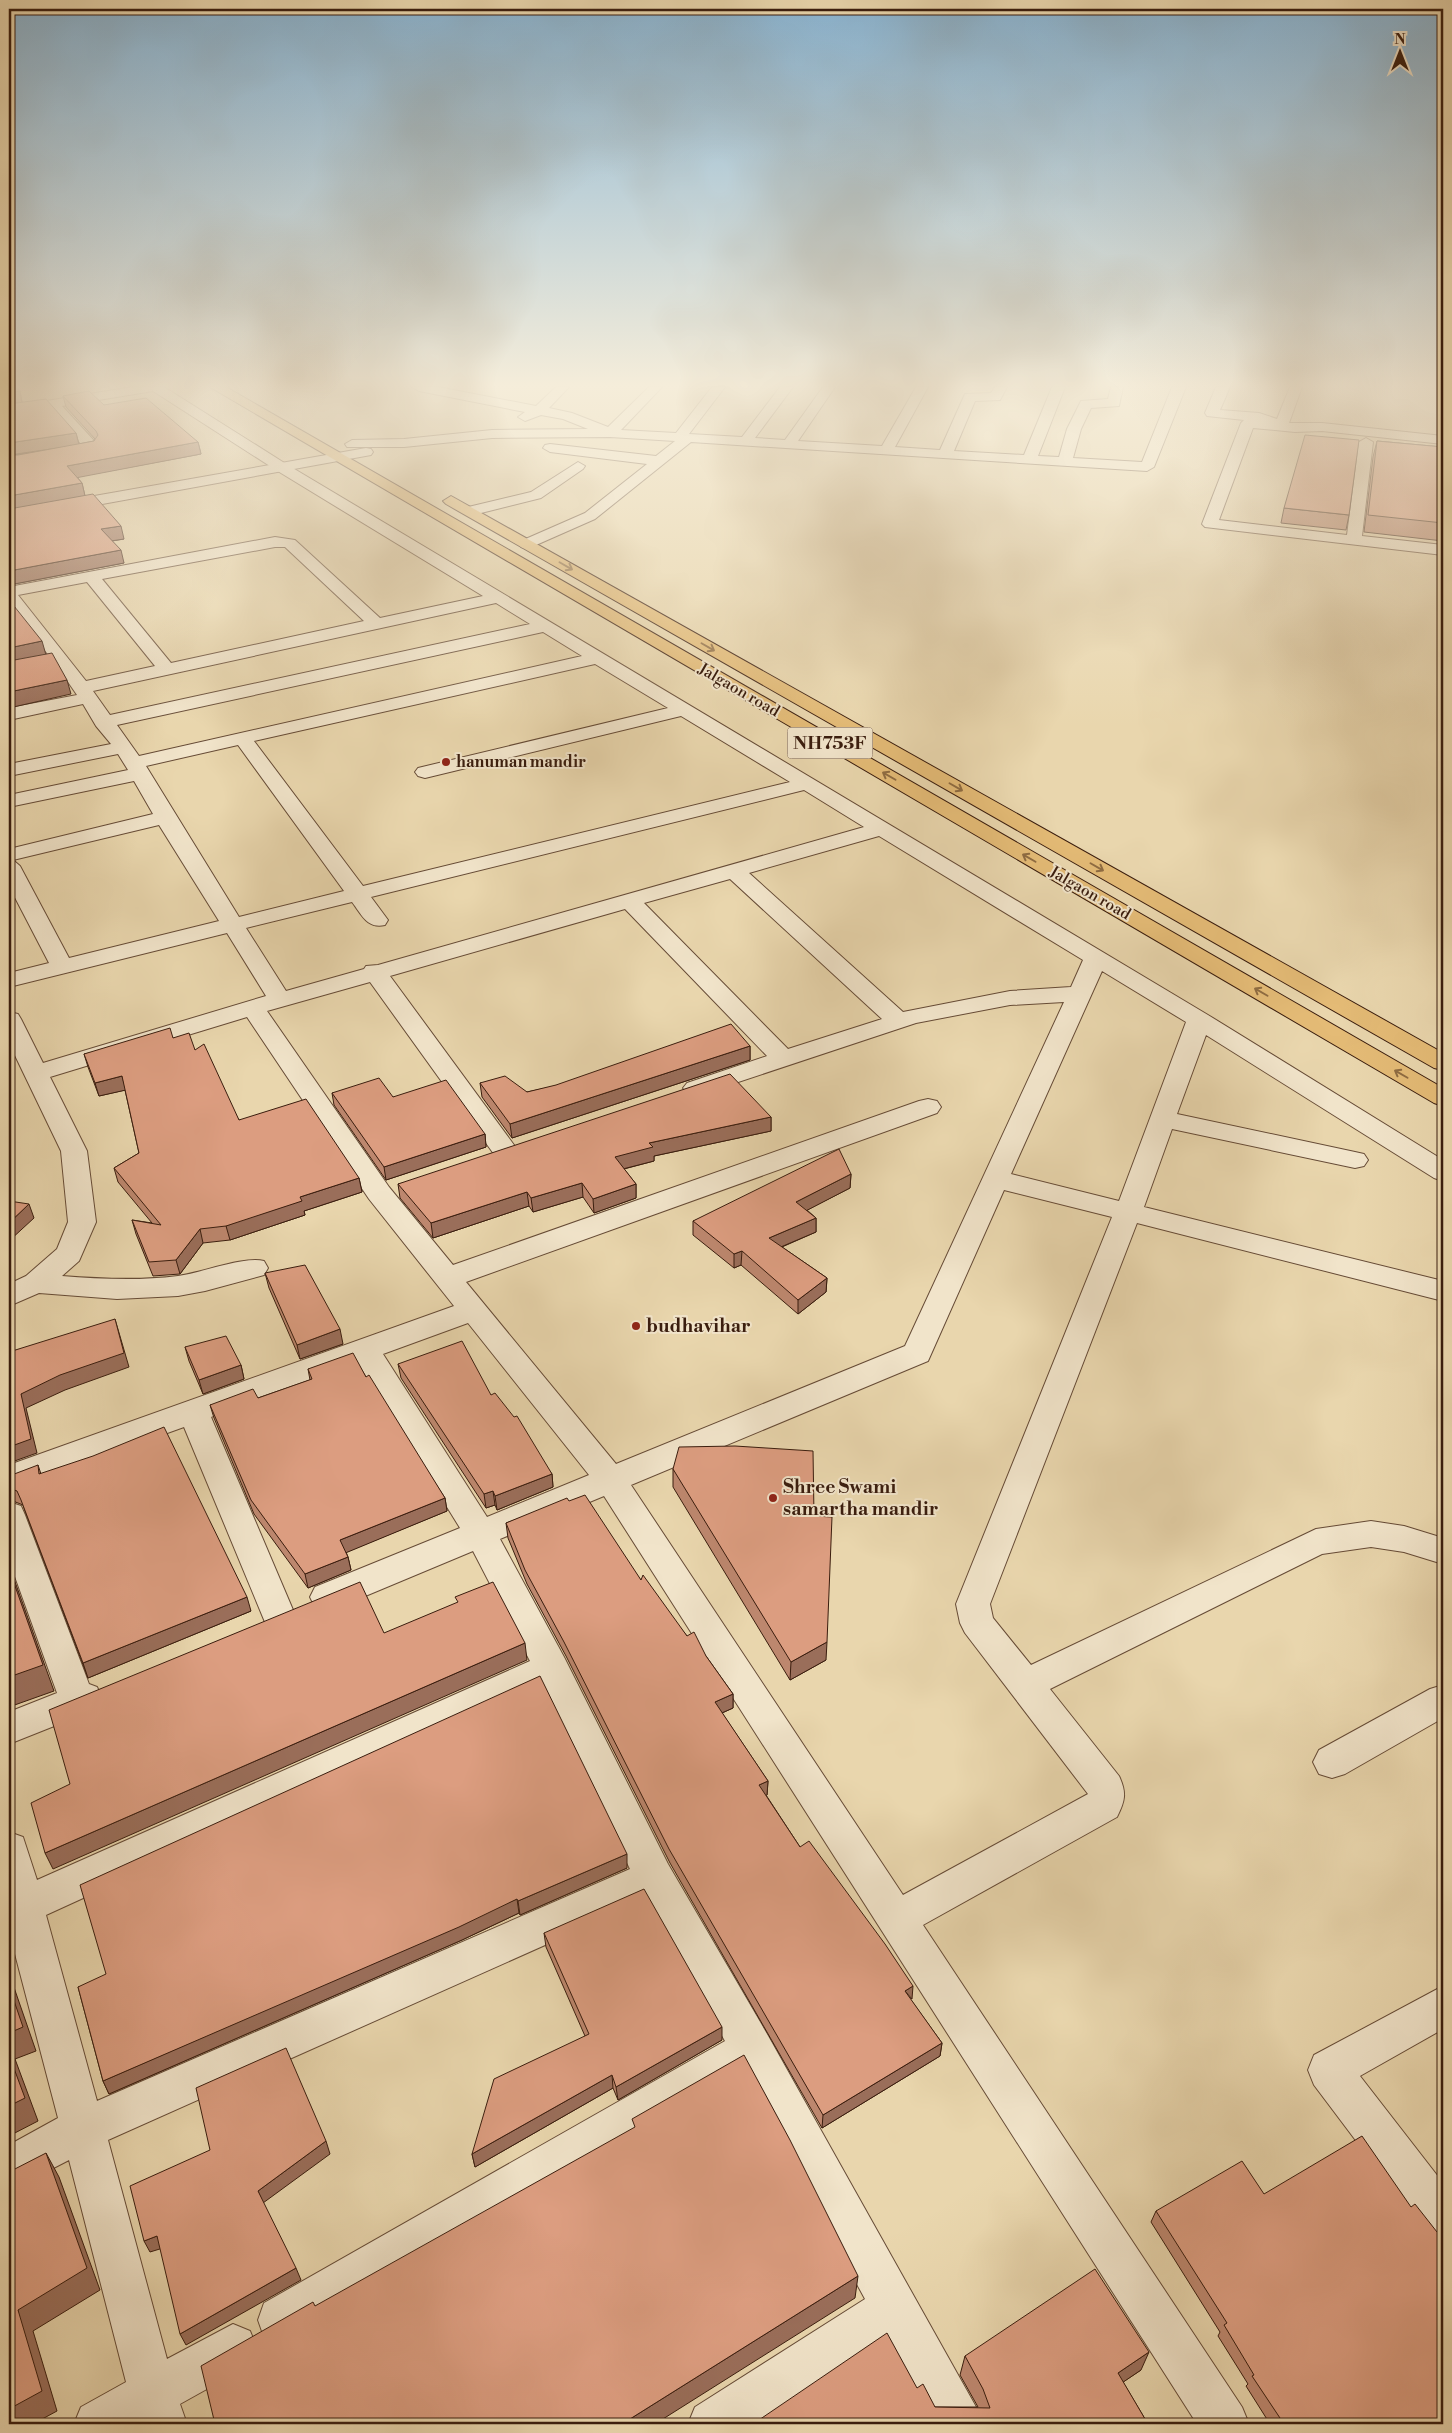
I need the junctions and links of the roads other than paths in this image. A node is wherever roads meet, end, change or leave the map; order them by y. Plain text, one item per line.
1 (44, 501) edge
2 (88, 501) edge
3 (336, 501) edge
4 (429, 501) edge
5 (450, 501) edge
6 (513, 501) edge
7 (610, 501) edge
8 (1219, 501) edge
9 (1359, 501) edge
10 (9, 506) edge
11 (469, 511) junction
12 (9, 516) edge
13 (1354, 541) junction
14 (527, 544) junction
15 (1443, 550) edge
16 (91, 577) junction
17 (9, 594) edge
18 (497, 598) junction
19 (377, 624) junction
20 (546, 626) junction
21 (597, 658) junction
22 (167, 669) junction
23 (84, 693) junction
24 (682, 710) junction
25 (9, 714) edge
26 (103, 722) junction
27 (242, 738) junction
28 (132, 761) junction
29 (9, 770) edge
30 (425, 772) dead end
31 (805, 784) junction
32 (9, 801) edge
33 (165, 817) junction
34 (880, 829) junction
35 (9, 855) edge
36 (9, 866) edge
37 (734, 871) junction
38 (357, 895) junction
39 (629, 900) junction
40 (377, 920) dead end
41 (233, 926) junction
42 (1096, 958) junction
43 (62, 967) junction
44 (374, 972) junction
45 (9, 980) edge
46 (1080, 994) junction
47 (280, 1000) junction
48 (253, 1008) junction
49 (9, 1019) edge
50 (1200, 1020) junction
51 (898, 1021) junction
52 (784, 1059) junction
53 (1443, 1063) edge
54 (36, 1073) junction
55 (672, 1096) edge
56 (1443, 1098) edge
57 (928, 1107) dead end
58 (1162, 1118) junction
59 (478, 1160) edge
60 (1355, 1160) dead end
61 (1443, 1172) edge
62 (996, 1179) junction
63 (406, 1184) edge
64 (379, 1193) junction
65 (1128, 1212) junction
66 (254, 1268) dead end
67 (447, 1278) junction
68 (36, 1283) junction
69 (1443, 1292) edge
70 (9, 1296) edge
71 (473, 1310) junction
72 (365, 1349) junction
73 (193, 1411) junction
74 (9, 1478) edge
75 (611, 1480) junction
76 (9, 1515) edge
77 (481, 1534) junction
78 (1443, 1551) edge
79 (551, 1668) junction
80 (114, 1685) edge
81 (1025, 1685) junction
82 (77, 1700) junction
83 (1443, 1700) edge
84 (9, 1728) edge
85 (1332, 1762) dead end
86 (9, 1850) edge
87 (654, 1877) junction
88 (16, 1909) edge
89 (897, 1919) junction
90 (1443, 2006) edge
91 (752, 2049) junction
92 (82, 2129) junction
93 (9, 2169) edge
94 (1443, 2219) edge
95 (894, 2307) junction
96 (158, 2409) edge
97 (98, 2424) edge
98 (712, 2424) edge
99 (959, 2424) edge
100 (1225, 2424) edge

1 - 10 street
2 - 12 street
3 - 18 street
56 -> 4 highway, Jalgaon road / NH753F
5 - 11 highway, Jalgaon road / NH753F
6 - 11 street
7 - 14 street
8 - 13 street
9 - 13 street
11 - 14 highway, Jalgaon road / NH753F
13 - 15 street
14 -> 53 highway, Jalgaon road / NH753F
16 - 17 street
16 - 19 street
16 - 22 street
17 - 23 street
18 - 19 street
18 - 20 street
19 - 22 street
20 - 21 street
20 - 26 street
21 - 24 street
21 - 27 street
22 - 23 street
23 - 25 street
23 - 26 street
24 - 30 street
24 - 31 street
26 - 28 street
27 - 28 street
27 - 38 street
28 - 29 street
28 - 32 street
28 - 33 street
31 - 34 street
31 - 38 street
33 - 35 street
33 - 41 street
34 - 37 street
34 - 42 street
36 - 43 street
37 - 39 street
37 - 51 street
38 - 40 street
38 - 41 street
39 - 44 street
39 - 52 street
41 - 43 street
41 - 47 street
42 - 46 street
42 - 50 street
43 - 45 street
44 - 47 street
44 - 59 street
46 - 51 street
46 - 62 street
47 - 48 street
48 - 54 street
48 - 64 street
49 - 54 street
50 - 58 street
50 - 61 street
51 - 52 street
52 - 55 street
54 - 68 street
57 - 67 street
58 - 60 street
58 - 65 street
62 - 65 street
62 - 75 street
63 - 64 street
64 - 67 street
65 - 69 street
65 - 81 street
66 - 68 street
67 - 71 street
68 - 70 street
71 - 72 street
71 - 75 street
72 - 73 street
72 - 77 street
73 - 74 street
73 - 77 street
75 - 77 street
75 - 89 street
76 - 82 street
77 - 79 street
78 - 81 street
79 - 87 street
79 - 88 street
80 - 82 street
81 - 89 street
82 - 84 street
83 - 85 street
86 - 88 street
87 - 91 street
87 - 92 street
88 - 92 street
89 - 100 street
90 - 94 street
91 - 95 street
91 - 96 street
92 - 93 street
92 - 96 street
95 - 98 street
95 - 99 street
96 - 97 street

